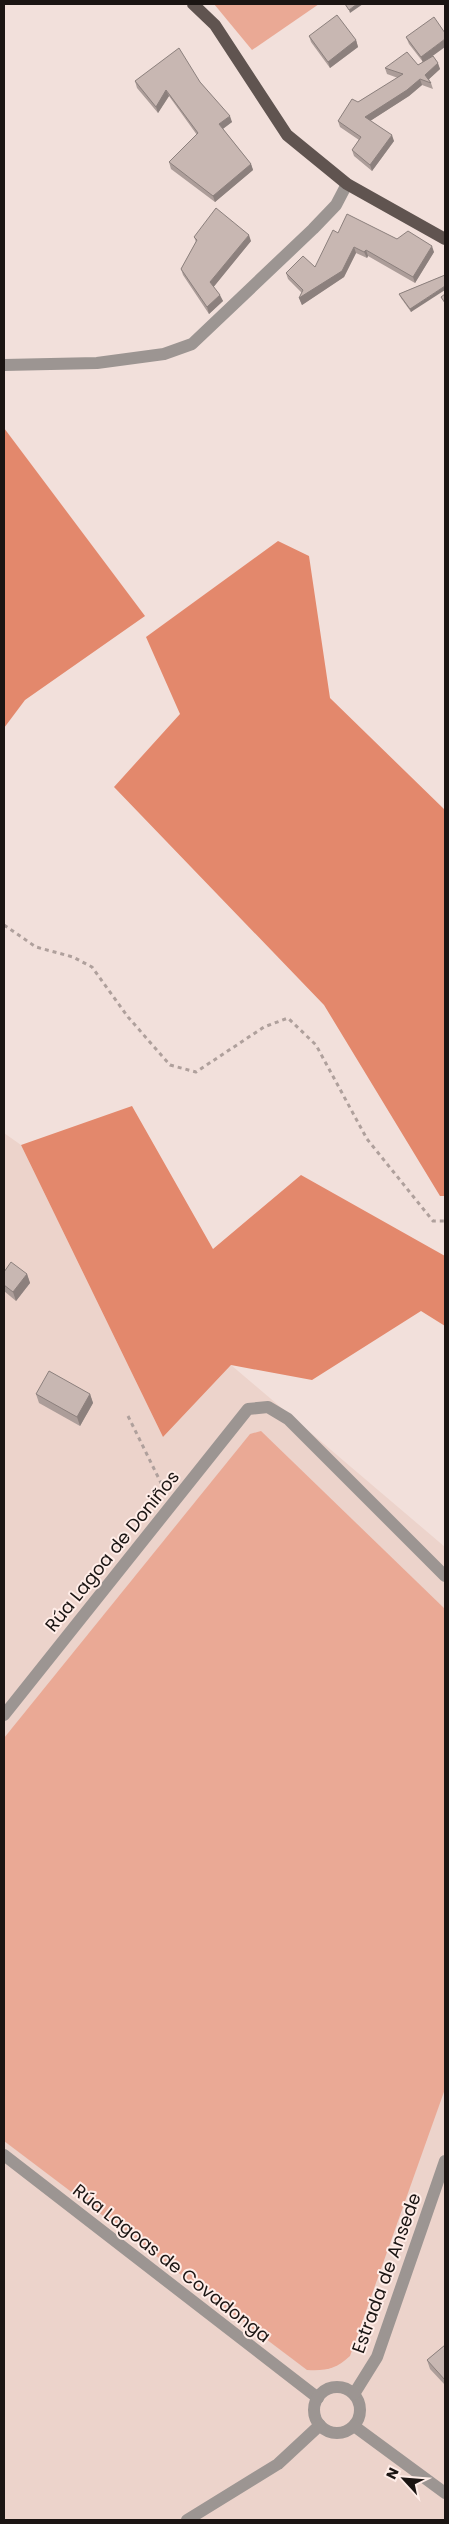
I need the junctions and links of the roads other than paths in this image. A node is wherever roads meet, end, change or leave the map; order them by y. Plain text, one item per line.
1 (193, 4) edge
2 (347, 184) junction
3 (445, 239) edge
4 (4, 366) edge
5 (445, 1576) edge
6 (4, 1715) edge
7 (4, 2155) edge
8 (445, 2161) edge
9 (354, 2394) junction
10 (318, 2398) junction
11 (320, 2425) junction
12 (354, 2426) junction
13 (445, 2493) edge
14 (187, 2520) edge

1 - 2 main road
2 - 3 main road
2 - 4 street
5 - 6 street, Rúa Lagoa de Doniños
7 - 10 street, Rúa Lagoas de Covadonga
8 - 9 street, Estrada de Ansede
9 - 10 street
9 - 12 street
10 - 11 street
11 - 12 street
11 - 14 street
12 - 13 street

